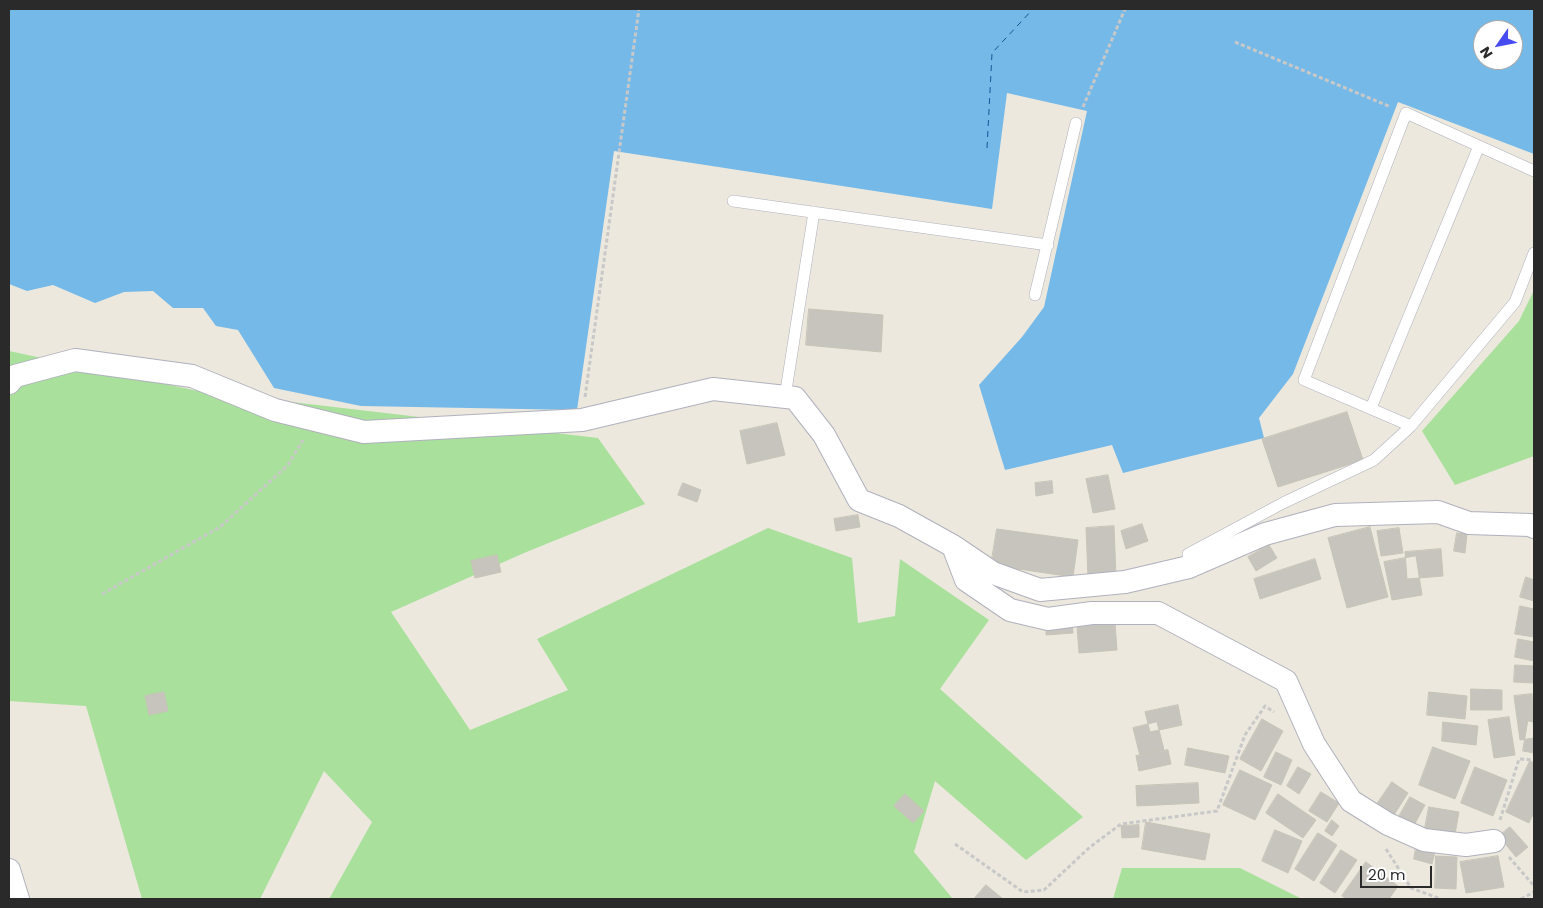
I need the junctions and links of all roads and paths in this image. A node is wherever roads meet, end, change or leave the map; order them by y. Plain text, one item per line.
1 (639, 9) edge
2 (1125, 9) edge
3 (1235, 42) dead end
4 (1406, 113) junction
5 (1076, 124) joint
6 (1479, 146) junction
7 (1534, 170) edge
8 (733, 201) dead end
9 (814, 212) junction
10 (1048, 245) junction
11 (1534, 253) edge
12 (1035, 294) dead end
13 (9, 383) edge
14 (785, 397) junction
15 (1371, 408) junction
16 (314, 420) junction
17 (582, 420) junction
18 (1411, 426) junction
19 (1534, 527) edge
20 (952, 546) junction
21 (1189, 567) junction
22 (102, 594) dead end
23 (1280, 716) dead end
24 (1534, 760) edge
25 (1494, 841) junction
26 (955, 844) dead end
27 (1385, 847) dead end
28 (9, 870) edge
29 (1534, 886) edge
30 (1534, 892) edge
31 (18, 899) edge
32 (1441, 899) edge
33 (1521, 899) edge

1 - 17 path
2 - 5 path
3 - 4 path
4 - 6 lane
4 - 15 lane
5 - 10 lane
6 - 7 lane
6 - 15 lane
8 - 9 lane
9 - 10 lane
9 - 14 lane
10 - 12 lane
11 - 18 lane
13 - 16 street
14 - 17 street
14 - 20 street
15 - 18 lane
16 - 17 street
16 - 22 path
18 - 21 lane
19 - 21 street
20 - 21 street
20 - 25 street
23 - 26 path
24 - 25 path
25 - 29 path
27 - 32 path
28 - 31 street
30 - 33 path

